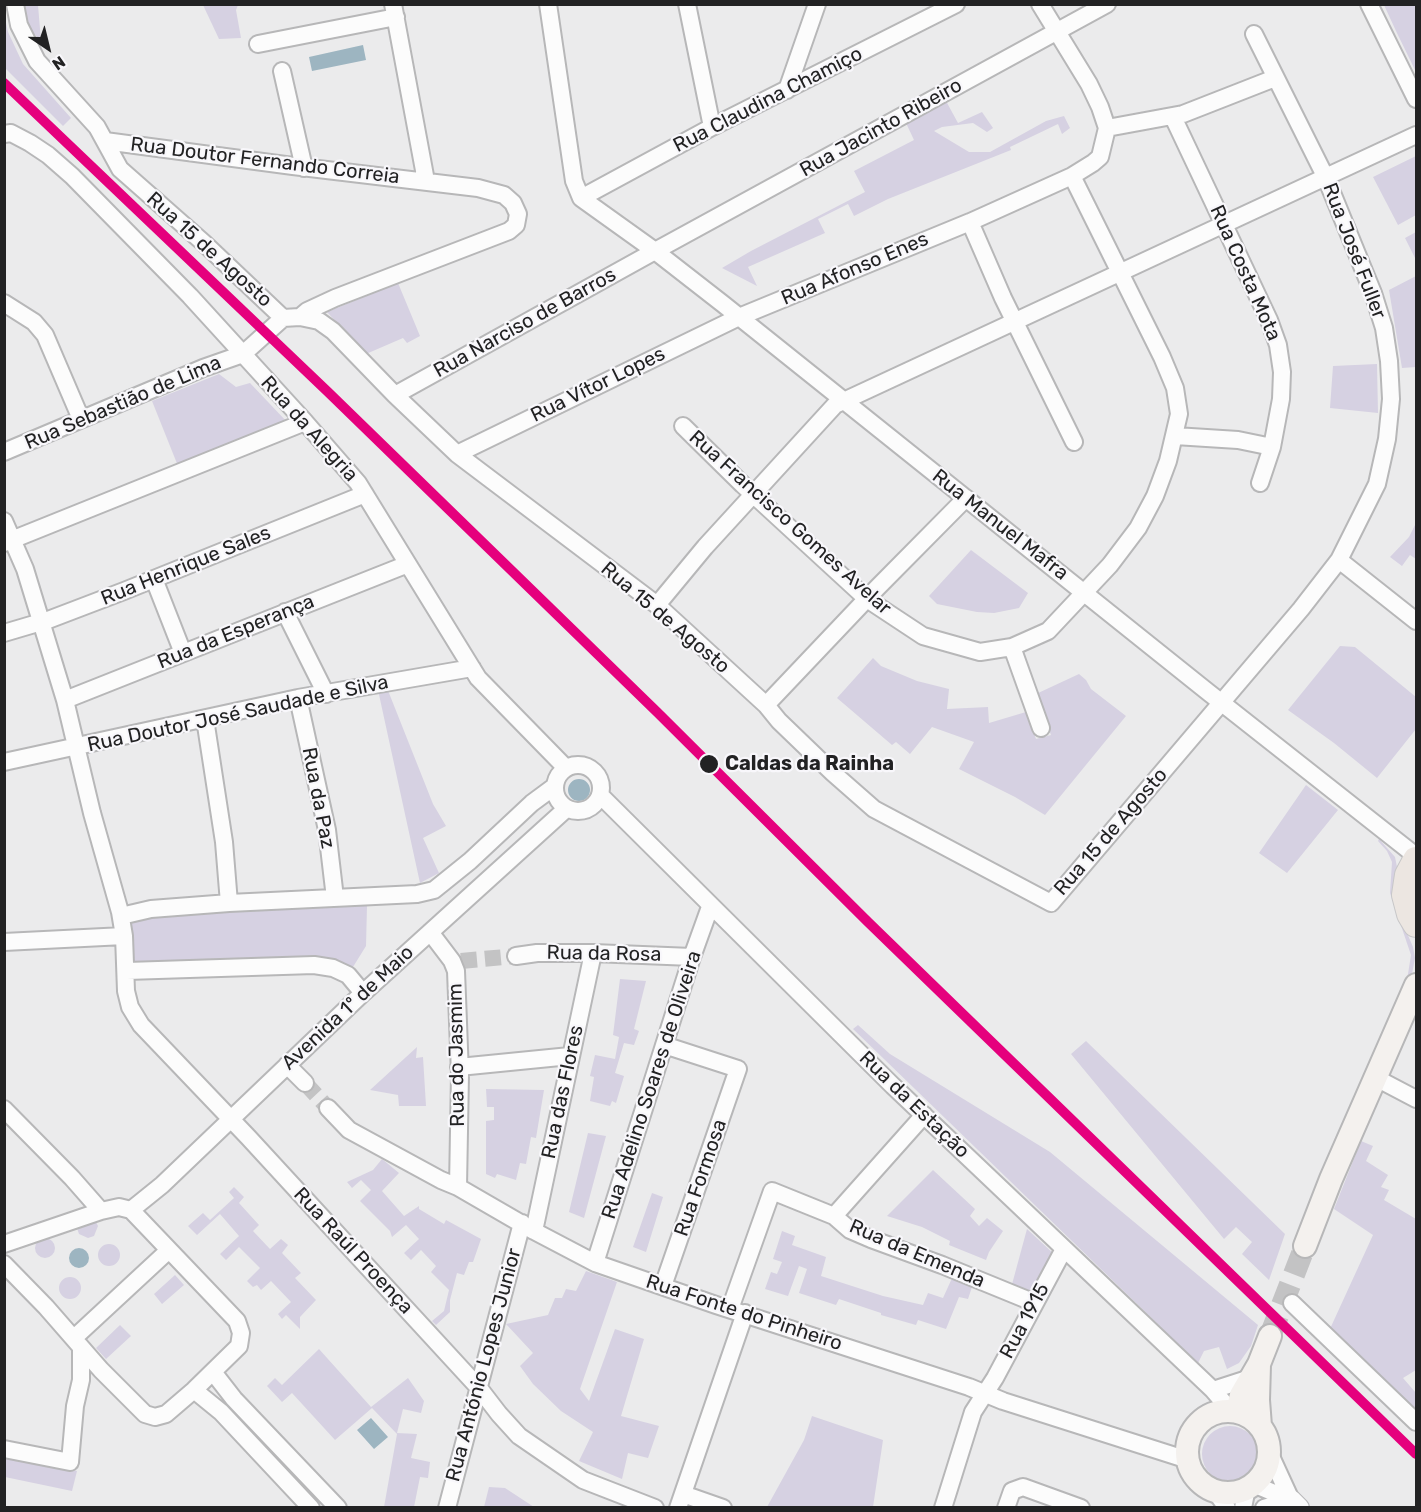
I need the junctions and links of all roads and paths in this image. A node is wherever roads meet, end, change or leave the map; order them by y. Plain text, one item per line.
1 (15, 4) edge
2 (548, 4) edge
3 (687, 4) edge
4 (817, 4) edge
5 (956, 4) edge
6 (1040, 4) edge
7 (1107, 4) edge
8 (1369, 4) edge
9 (394, 11) edge
10 (1056, 32) junction
11 (1254, 34) dead end
12 (258, 44) dead end
13 (282, 71) dead end
14 (1275, 78) junction
15 (787, 90) junction
16 (1416, 99) edge
17 (1173, 117) junction
18 (712, 127) junction
19 (1107, 129) junction
20 (4, 134) edge
21 (1416, 135) edge
22 (105, 141) junction
23 (304, 168) junction
24 (1072, 176) junction
25 (1326, 178) junction
26 (426, 181) junction
27 (581, 198) junction
28 (970, 222) junction
29 (1222, 224) junction
30 (655, 251) junction
31 (1120, 272) junction
32 (4, 303) edge
33 (739, 317) junction
34 (292, 318) junction
35 (1015, 321) junction
36 (243, 354) junction
37 (395, 395) junction
38 (843, 401) junction
39 (81, 419) junction
40 (305, 422) junction
41 (683, 426) dead end
42 (1175, 436) junction
43 (1074, 442) dead end
44 (1272, 447) junction
45 (4, 452) edge
46 (457, 454) junction
47 (1260, 483) dead end
48 (365, 494) junction
49 (754, 495) junction
50 (966, 498) junction
51 (4, 521) edge
52 (9, 541) edge
53 (1339, 560) junction
54 (408, 564) junction
55 (154, 579) junction
56 (1085, 593) junction
57 (867, 599) junction
58 (657, 605) junction
59 (285, 612) junction
60 (42, 621) junction
61 (1416, 621) edge
62 (4, 633) edge
63 (1012, 647) junction
64 (183, 653) junction
65 (472, 668) junction
66 (326, 694) junction
67 (298, 698) junction
68 (65, 700) junction
69 (1222, 703) junction
70 (766, 705) junction
71 (205, 719) junction
72 (1041, 728) dead end
73 (76, 747) junction
74 (4, 762) edge
75 (566, 768) junction
76 (555, 786) junction
77 (600, 795) junction
78 (566, 809) junction
79 (1416, 858) edge
80 (335, 898) junction
81 (230, 903) junction
82 (710, 907) junction
83 (121, 916) junction
84 (1416, 924) edge
85 (430, 932) junction
86 (124, 936) junction
87 (4, 942) edge
88 (593, 953) junction
89 (516, 956) tunnel mouth
90 (692, 957) junction
91 (127, 971) junction
92 (1416, 985) edge
93 (363, 993) junction
94 (664, 1045) junction
95 (570, 1056) junction
96 (287, 1065) junction
97 (459, 1066) junction
98 (1376, 1078) junction
99 (305, 1083) tunnel mouth
100 (1416, 1099) edge
101 (328, 1108) tunnel mouth
102 (4, 1109) edge
103 (924, 1115) junction
104 (231, 1119) junction
105 (458, 1187) junction
106 (125, 1208) junction
107 (100, 1211) junction
108 (834, 1216) junction
109 (528, 1227) junction
110 (6, 1240) edge
111 (1305, 1246) tunnel mouth
112 (1064, 1249) junction
113 (169, 1250) junction
114 (596, 1263) junction
115 (5, 1264) edge
116 (663, 1286) junction
117 (1035, 1303) junction
118 (1292, 1303) dead end
119 (737, 1311) junction
120 (1270, 1336) tunnel mouth
121 (77, 1342) junction
122 (1254, 1371) junction
123 (213, 1372) junction
124 (479, 1388) junction
125 (194, 1390) junction
126 (1213, 1390) junction
127 (986, 1393) junction
128 (1234, 1411) junction
129 (1416, 1422) edge
130 (1260, 1426) junction
131 (4, 1449) edge
132 (1269, 1452) junction
133 (1188, 1460) junction
134 (1248, 1493) edge
135 (1221, 1499) edge
136 (681, 1501) edge
137 (1295, 1504) edge
138 (311, 1508) edge
139 (338, 1508) edge
140 (447, 1508) edge
141 (655, 1508) edge
142 (723, 1508) edge
143 (943, 1508) edge
144 (1006, 1508) edge
145 (1081, 1508) edge
146 (1264, 1508) edge

1 - 22 street, Rua 15 de Agosto
2 - 27 street
3 - 18 street
4 - 15 street
5 - 15 street, Rua Claudina Chamiço
6 - 10 street
7 - 10 street, Rua Jacinto Ribeiro
8 - 16 street
9 - 12 street
9 - 26 street
10 - 19 street
10 - 30 street, Rua Jacinto Ribeiro
11 - 14 street, Rua José Fuller
13 - 23 street
14 - 17 street
14 - 25 street, Rua José Fuller
15 - 18 street, Rua Claudina Chamiço
17 - 19 street
17 - 29 street, Rua Costa Mota
18 - 27 street, Rua Claudina Chamiço
19 - 24 street, Rua Afonso Enes
20 - 36 street, Rua da Alegria
21 - 25 street
22 - 23 street, Rua Doutor Fernando Correia
22 - 34 street, Rua 15 de Agosto
23 - 26 street, Rua Doutor Fernando Correia
24 - 28 street, Rua Afonso Enes
24 - 31 street, Rua Francisco Gomes Avelar
25 - 29 street
25 - 53 street, Rua José Fuller
26 - 34 street, Rua Doutor Fernando Correia
27 - 30 street, Rua Manuel Mafra
28 - 33 street, Rua Afonso Enes
28 - 35 street
29 - 31 street
29 - 44 street, Rua Costa Mota
30 - 33 street, Rua Manuel Mafra
30 - 37 street, Rua Narciso de Barros
31 - 35 street
31 - 42 street, Rua Francisco Gomes Avelar
32 - 39 street
33 - 38 street, Rua Manuel Mafra
33 - 46 street, Rua Vítor Lopes
34 - 36 street
34 - 37 street, Rua 15 de Agosto
35 - 38 street
35 - 43 street
36 - 39 street, Rua Sebastião de Lima
36 - 40 street, Rua da Alegria
37 - 46 street, Rua 15 de Agosto
38 - 49 street
38 - 50 street, Rua Manuel Mafra
39 - 45 street, Rua Sebastião de Lima
40 - 48 street, Rua da Alegria
40 - 52 street
41 - 49 street, Rua Francisco Gomes Avelar
42 - 44 street
42 - 56 street, Rua Francisco Gomes Avelar
44 - 47 street, Rua Costa Mota
46 - 58 street, Rua 15 de Agosto
48 - 54 street, Rua da Alegria
48 - 55 street, Rua Henrique Sales
49 - 57 street, Rua Francisco Gomes Avelar
49 - 58 street
50 - 56 street, Rua Manuel Mafra
50 - 57 street
51 - 52 street, Rua Raúl Proença
52 - 60 street, Rua Raúl Proença
53 - 61 street
53 - 69 street, Rua José Fuller
54 - 59 street, Rua da Esperança
54 - 65 street, Rua da Alegria
55 - 60 street, Rua Henrique Sales
55 - 64 street
56 - 63 street, Rua Francisco Gomes Avelar
56 - 69 street, Rua Manuel Mafra
57 - 63 street, Rua Francisco Gomes Avelar
57 - 70 street
58 - 70 street, Rua 15 de Agosto
59 - 64 street, Rua da Esperança
59 - 66 street
60 - 62 street, Rua Henrique Sales
60 - 68 street, Rua Raúl Proença
63 - 72 street
64 - 68 street, Rua da Esperança
65 - 66 street, Rua Doutor José Saudade e Silva
65 - 75 street, Rua da Alegria
66 - 67 street, Rua Doutor José Saudade e Silva
67 - 71 street, Rua Doutor José Saudade e Silva
67 - 80 street, Rua da Paz
68 - 73 street, Rua Raúl Proença
69 - 70 street, Rua 15 de Agosto
69 - 79 street, Rua Manuel Mafra
71 - 73 street, Rua Doutor José Saudade e Silva
71 - 81 street
73 - 74 street, Rua Doutor José Saudade e Silva
73 - 83 street, Rua Raúl Proença
75 - 76 street
75 - 77 street
76 - 78 street
76 - 80 street
77 - 78 street
77 - 82 street, Rua da Estação
78 - 85 street, Avenida 1º de Maio
79 - 84 main road
80 - 81 street
81 - 83 street
82 - 90 street, Rua Adelino Soares de Oliveira
82 - 103 street, Rua da Estação
83 - 86 street, Rua Raúl Proença
85 - 93 street, Avenida 1º de Maio
85 - 97 street, Rua do Jasmim
86 - 87 street
86 - 91 street, Rua Raúl Proença
88 - 89 street, Rua da Rosa
88 - 90 street, Rua da Rosa
88 - 95 street, Rua das Flores
90 - 94 street, Rua Adelino Soares de Oliveira
91 - 93 street
91 - 104 street, Rua Raúl Proença
92 - 98 main road
93 - 96 street, Avenida 1º de Maio
94 - 114 street, Rua Adelino Soares de Oliveira
94 - 116 street, Rua Formosa
95 - 97 street
95 - 109 street, Rua das Flores
96 - 99 street
96 - 104 street, Avenida 1º de Maio
97 - 105 street, Rua do Jasmim
98 - 100 street
98 - 111 main road
101 - 105 street, Rua Fonte do Pinheiro
102 - 107 street
103 - 108 street
103 - 112 street, Rua da Estação
104 - 106 street, Avenida 1º de Maio
104 - 124 street, Rua Raúl Proença
105 - 109 street, Rua Fonte do Pinheiro
106 - 107 street
106 - 113 street
107 - 110 street
108 - 117 street, Rua da Emenda
108 - 119 street, Rua da Emenda
109 - 114 street, Rua Fonte do Pinheiro
109 - 124 street, Rua António Lopes Junior
110 - 115 street
112 - 117 street, Rua 1915
112 - 126 street, Rua da Estação
113 - 121 street
113 - 123 street
114 - 116 street, Rua Fonte do Pinheiro
115 - 121 street
116 - 119 street, Rua Fonte do Pinheiro
117 - 127 street, Rua 1915
118 - 129 street
119 - 127 street, Rua Fonte do Pinheiro
119 - 136 street
120 - 122 main road
121 - 125 street
121 - 131 street
122 - 126 street
122 - 128 main road
122 - 130 main road
123 - 125 street
123 - 139 street
124 - 140 street, Rua António Lopes Junior
124 - 141 street, Rua Raúl Proença
125 - 138 street
126 - 128 street, Rua da Estação
127 - 133 street, Rua Fonte do Pinheiro
127 - 143 street, Rua 1915
128 - 130 main road
128 - 133 main road
130 - 132 main road
132 - 134 main road
132 - 137 street
133 - 135 main road
134 - 135 main road
134 - 137 street
136 - 142 street
137 - 146 street
144 - 145 street

